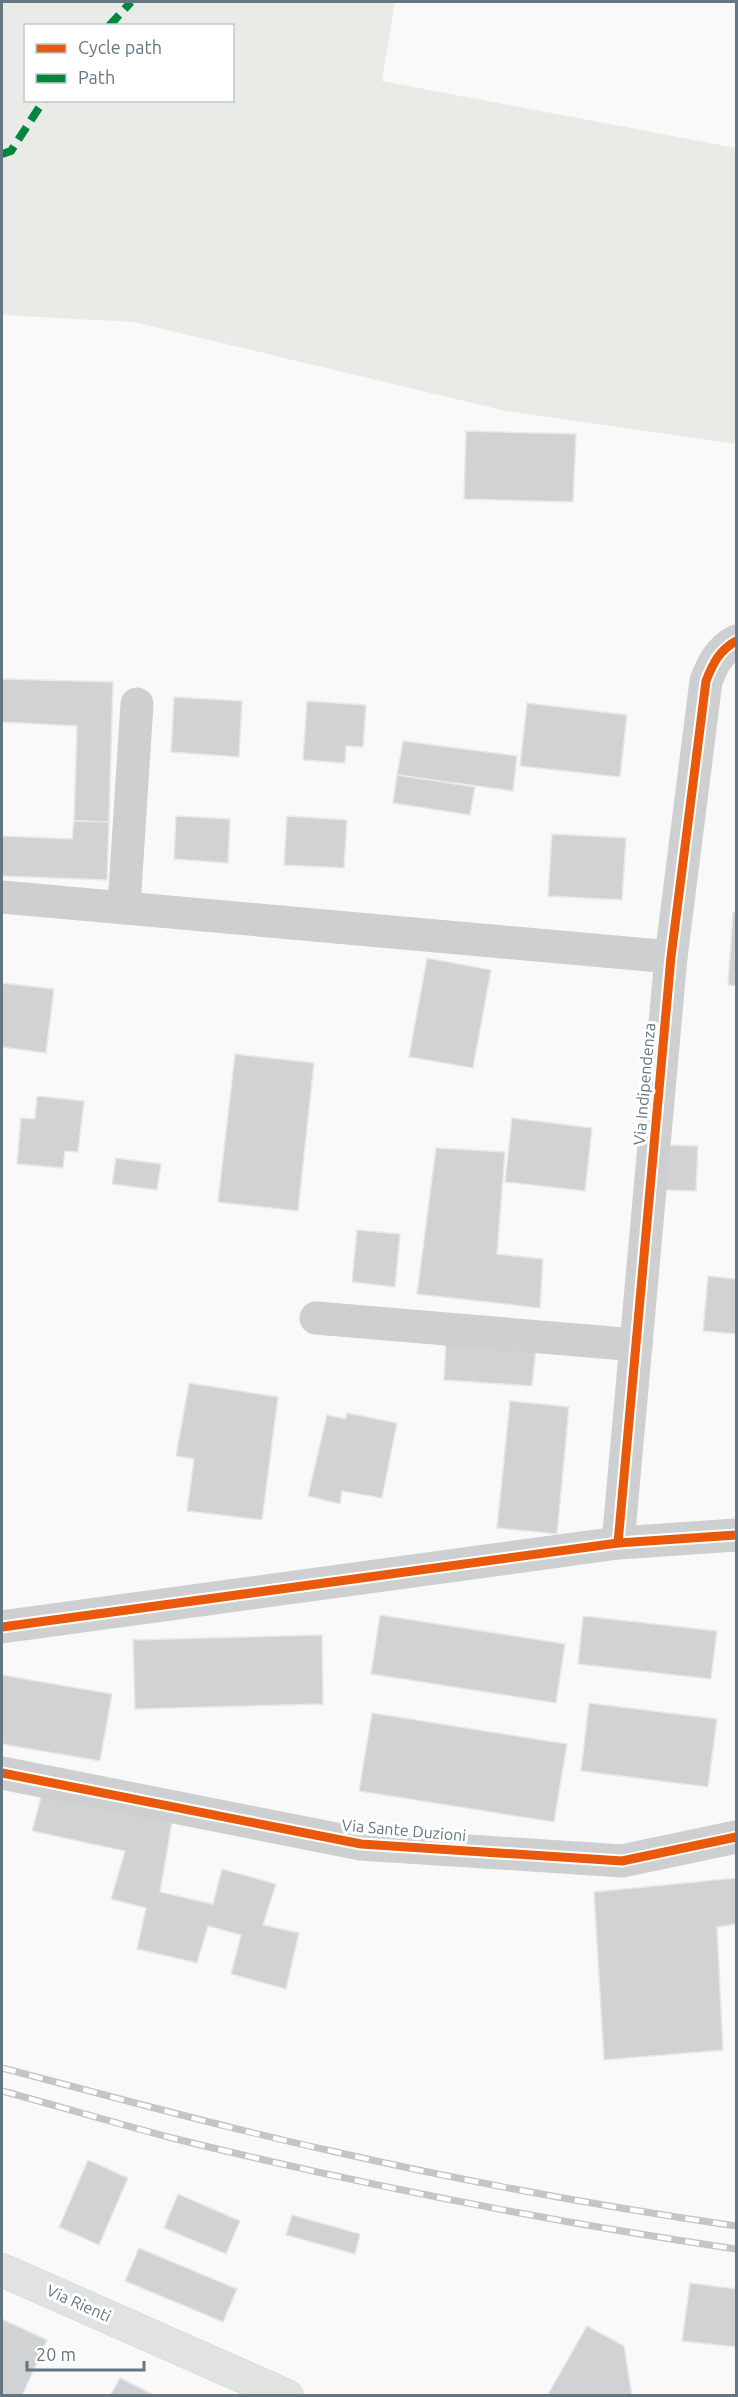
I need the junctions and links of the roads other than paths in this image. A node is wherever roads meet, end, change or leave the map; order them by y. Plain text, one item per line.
1 (736, 641) edge
2 (137, 704) dead end
3 (2, 897) edge
4 (124, 906) junction
5 (671, 957) junction
6 (316, 1318) dead end
7 (636, 1345) junction
8 (736, 1535) edge
9 (618, 1543) junction
10 (2, 1627) edge
11 (2, 1773) edge
12 (736, 1837) edge
13 (2, 2271) edge
14 (287, 2396) edge

1 - 5 street, Via Indipendenza
2 - 4 street
3 - 4 street
4 - 5 street
5 - 7 street, Via Indipendenza
6 - 7 street
7 - 9 street, Via Indipendenza
8 - 9 street
9 - 10 street
11 - 12 street, Via Sante Duzioni
13 - 14 main road, Via Rienti

